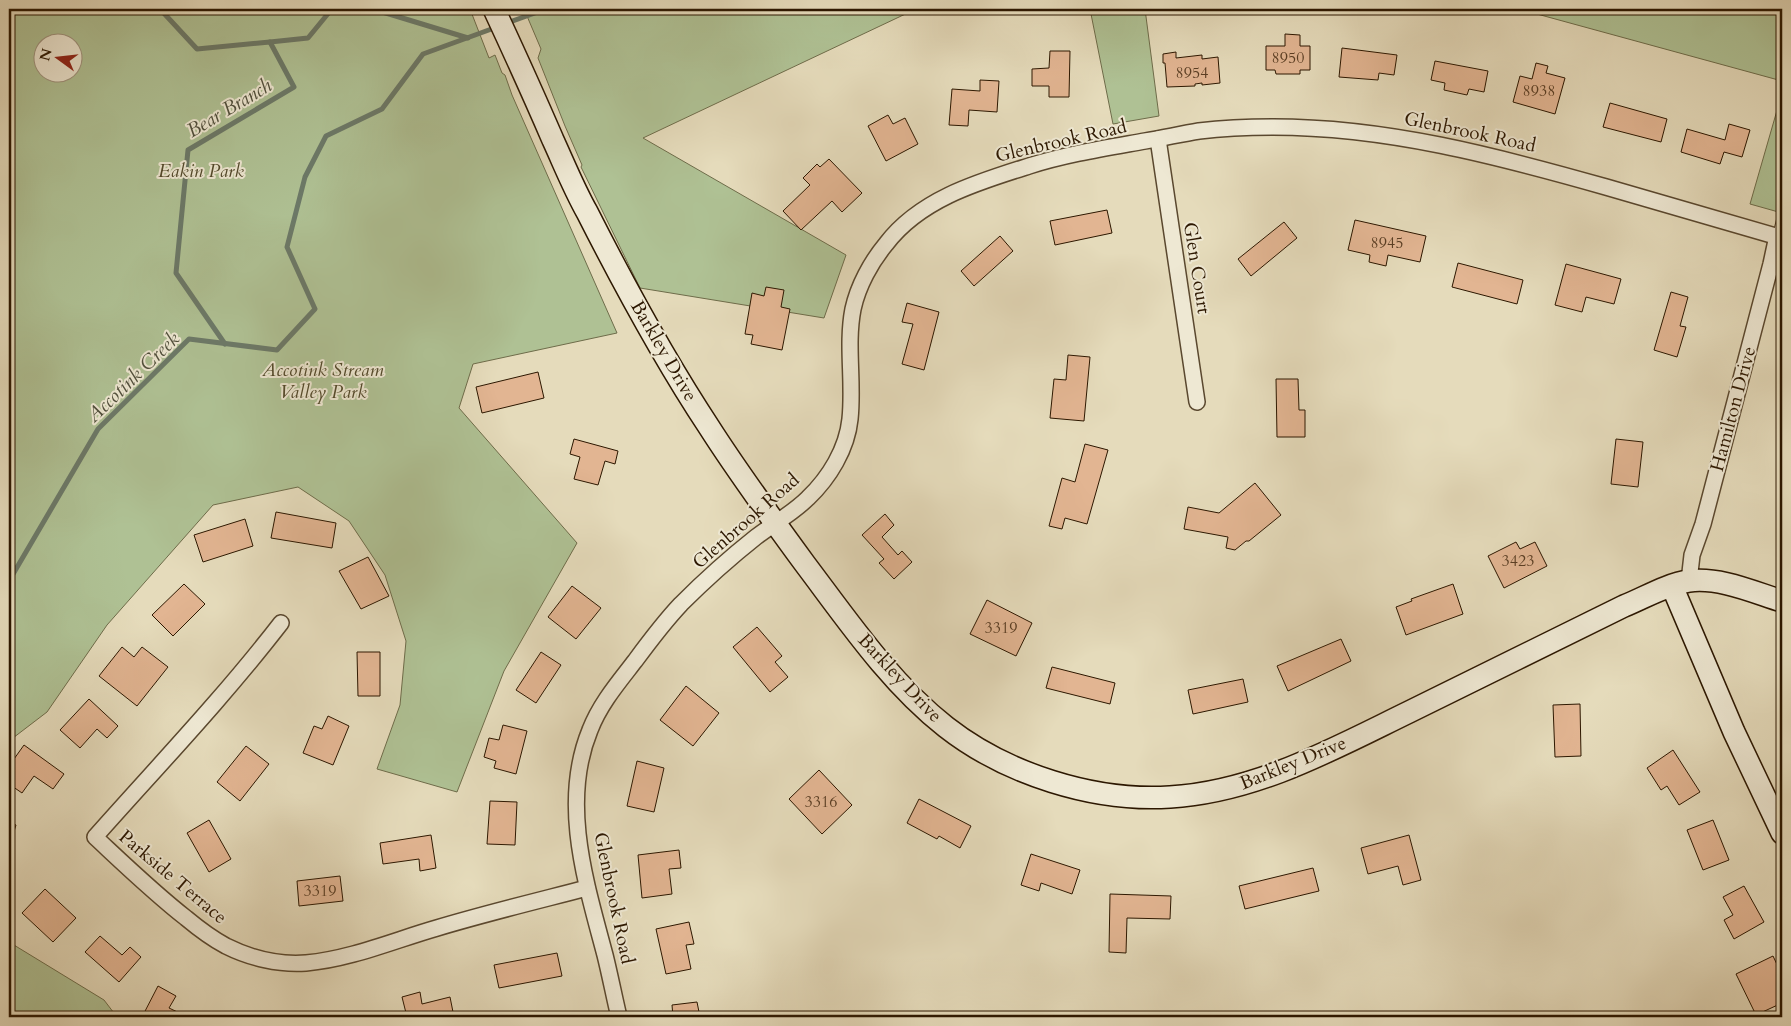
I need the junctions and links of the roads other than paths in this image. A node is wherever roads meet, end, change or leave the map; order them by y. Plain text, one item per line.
1 (494, 9) edge
2 (1158, 140) junction
3 (1782, 216) edge
4 (1780, 237) edge
5 (1197, 402) dead end
6 (775, 523) junction
7 (1680, 584) junction
8 (1782, 601) edge
9 (281, 624) dead end
10 (1782, 834) edge
11 (587, 888) junction
12 (619, 1017) edge

1 - 6 street, Barkley Drive
2 - 4 street, Glenbrook Road
2 - 5 street, Glen Court
2 - 6 street, Glenbrook Road
3 - 4 lane
4 - 7 street, Hamilton Drive
6 - 7 street, Barkley Drive
6 - 11 street, Glenbrook Road
7 - 8 street, Barkley Drive
7 - 10 street, Hamilton Drive
9 - 11 street, Parkside Terrace
11 - 12 street, Glenbrook Road

